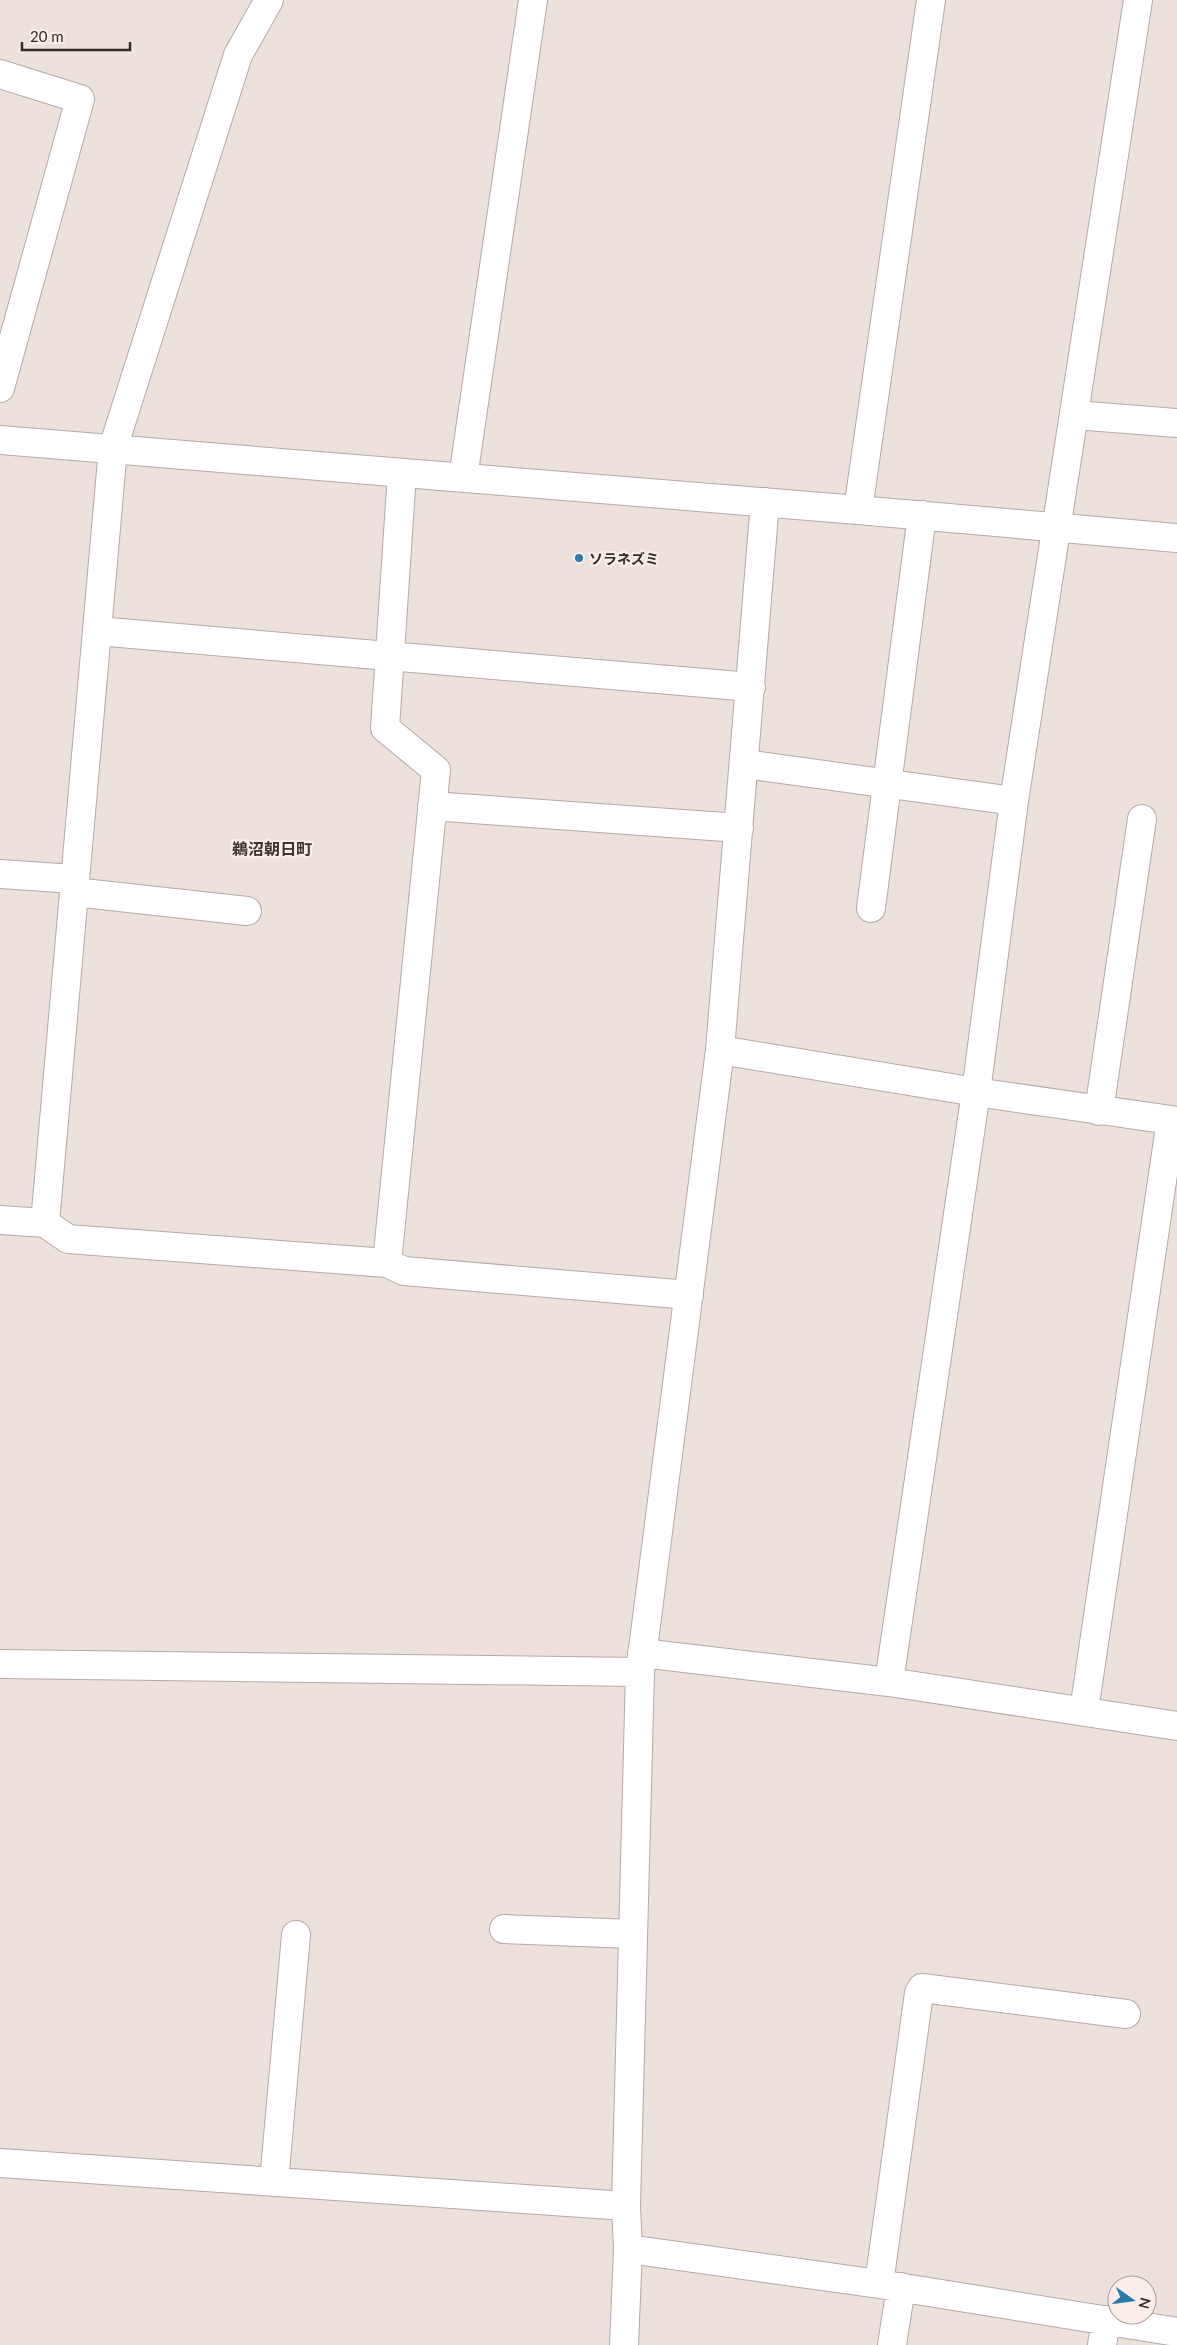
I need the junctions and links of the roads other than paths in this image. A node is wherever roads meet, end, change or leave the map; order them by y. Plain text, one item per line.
1 (269, 0) edge
2 (533, 0) edge
3 (931, 0) edge
4 (1138, 0) edge
5 (0, 74) edge
6 (0, 388) edge
7 (1075, 415) junction
8 (1177, 423) edge
9 (0, 440) edge
10 (113, 448) junction
11 (402, 473) junction
12 (464, 478) junction
13 (765, 502) junction
14 (858, 510) junction
15 (922, 515) junction
16 (1058, 528) junction
17 (1177, 538) edge
18 (97, 631) junction
19 (390, 656) junction
20 (751, 687) junction
21 (744, 764) junction
22 (887, 784) junction
23 (1014, 802) junction
24 (432, 806) junction
25 (1142, 819) dead end
26 (739, 828) junction
27 (0, 874) edge
28 (74, 886) junction
29 (871, 908) dead end
30 (246, 910) dead end
31 (720, 1050) junction
32 (976, 1092) junction
33 (1099, 1111) junction
34 (1174, 1120) edge
35 (0, 1220) edge
36 (45, 1223) junction
37 (387, 1263) junction
38 (688, 1295) junction
39 (641, 1663) junction
40 (0, 1664) edge
41 (889, 1682) junction
42 (1084, 1711) junction
43 (1177, 1726) edge
44 (504, 1929) dead end
45 (633, 1934) junction
46 (296, 1935) dead end
47 (1126, 2014) dead end
48 (0, 2162) edge
49 (274, 2182) junction
50 (626, 2206) junction
51 (628, 2248) junction
52 (890, 2286) junction
53 (1177, 2332) edge
54 (1104, 2333) edge
55 (624, 2345) edge
56 (892, 2345) edge

1 - 10 street
2 - 12 street
3 - 14 street
4 - 7 street
5 - 6 street
7 - 8 street
7 - 16 street
9 - 10 street
10 - 11 street
10 - 18 street
11 - 12 street
11 - 19 street
12 - 13 street
13 - 14 street
13 - 20 street
14 - 15 street
15 - 16 street
15 - 22 street
16 - 17 street
16 - 23 street
18 - 19 street
18 - 28 street
19 - 20 street
19 - 24 street
20 - 21 street
21 - 22 street
21 - 26 street
22 - 23 street
22 - 29 street
23 - 32 street
24 - 26 street
24 - 37 street
25 - 33 street
26 - 31 street
27 - 28 street
28 - 30 street
28 - 36 street
31 - 32 street
31 - 38 street
32 - 33 street
32 - 41 street
33 - 34 street
34 - 42 street
35 - 36 street
36 - 37 street
37 - 38 street
38 - 39 street
39 - 40 street
39 - 41 street
39 - 45 street
41 - 42 street
42 - 43 street
44 - 45 street
45 - 50 street
46 - 49 street
47 - 52 street
48 - 49 street
49 - 50 street
50 - 51 street
51 - 52 street
51 - 55 street
52 - 54 street
52 - 56 street
53 - 54 street

